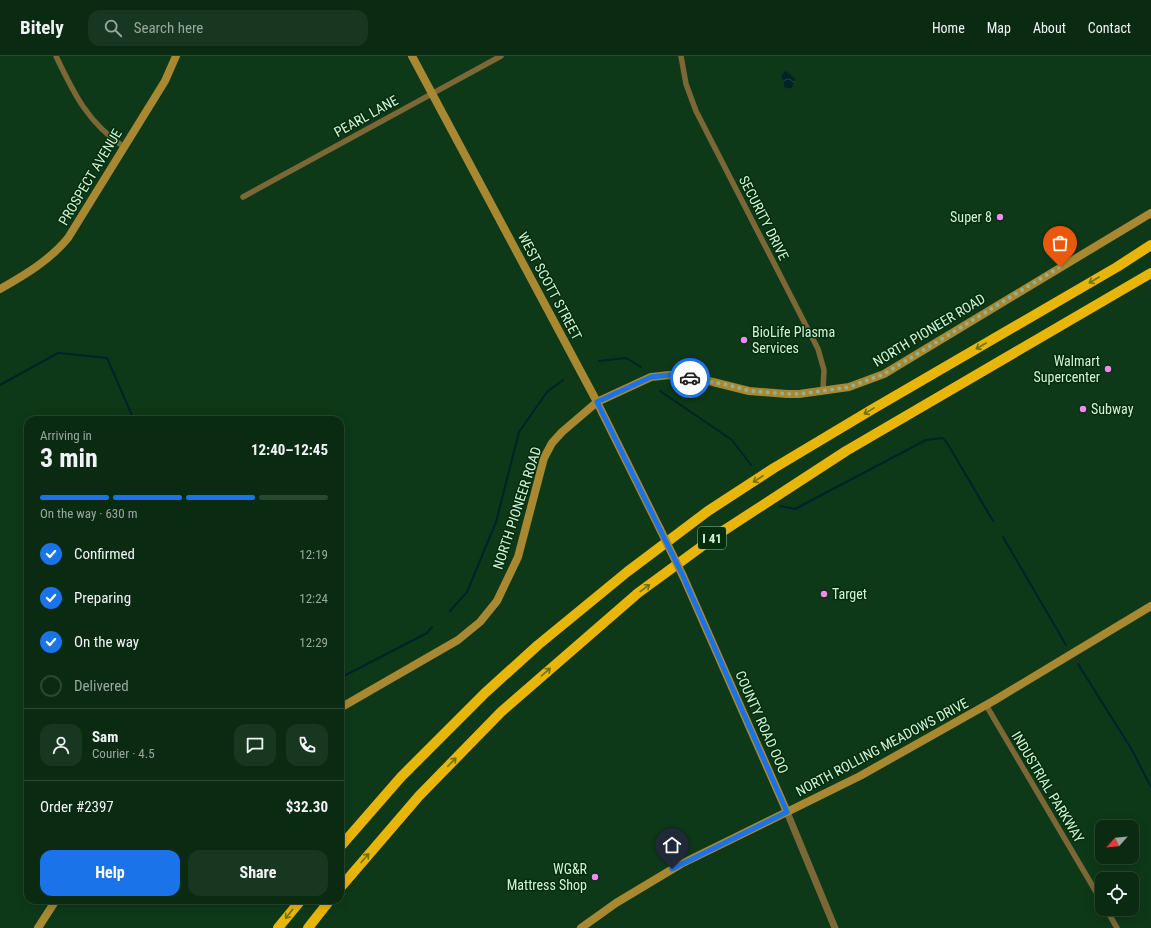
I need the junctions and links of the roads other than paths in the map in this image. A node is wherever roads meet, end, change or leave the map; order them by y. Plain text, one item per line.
1 (56, 56) edge
2 (176, 56) edge
3 (412, 56) edge
4 (501, 56) edge
5 (681, 56) edge
6 (432, 94) junction
7 (124, 147) junction
8 (243, 197) dead end
9 (1151, 214) edge
10 (1151, 242) edge
11 (1151, 246) edge
12 (1117, 267) junction
13 (1151, 273) edge
14 (1151, 280) edge
15 (0, 289) edge
16 (1097, 304) junction
17 (823, 390) junction
18 (597, 402) junction
19 (660, 529) joint
20 (1151, 606) edge
21 (986, 705) junction
22 (344, 706) edge
23 (787, 812) junction
24 (344, 842) edge
25 (344, 883) edge
26 (1095, 890) edge
27 (53, 904) edge
28 (297, 904) edge
29 (327, 904) edge
30 (1110, 916) edge
31 (38, 928) edge
32 (278, 928) edge
33 (308, 928) edge
34 (581, 928) edge
35 (834, 928) edge
36 (1118, 928) edge

1 - 7 street
2 - 7 main road, PROSPECT AVENUE
3 - 6 main road, WEST SCOTT STREET
4 - 6 street, PEARL LANE
5 - 17 street, SECURITY DRIVE
6 - 8 street, PEARL LANE
6 - 18 main road, WEST SCOTT STREET
7 - 15 main road, PROSPECT AVENUE
9 - 17 main road, NORTH PIONEER ROAD
10 - 12 highway
11 - 12 highway, I 41
12 -> 24 highway, I 41
13 - 16 highway, I 41
14 - 16 highway
25 -> 16 highway, I 41
17 - 18 main road, NORTH PIONEER ROAD
18 - 19 main road, WEST SCOTT STREET
18 - 22 main road, NORTH PIONEER ROAD
19 - 23 main road, COUNTY ROAD OOO, bridge
20 - 21 main road, NORTH ROLLING MEADOWS DRIVE
21 - 23 main road, NORTH ROLLING MEADOWS DRIVE
21 - 26 street, INDUSTRIAL PARKWAY
23 - 34 main road, NORTH ROLLING MEADOWS DRIVE
23 - 35 street, COUNTY ROAD OOO
27 - 31 main road
28 -> 32 highway
29 - 33 highway
30 - 36 street

